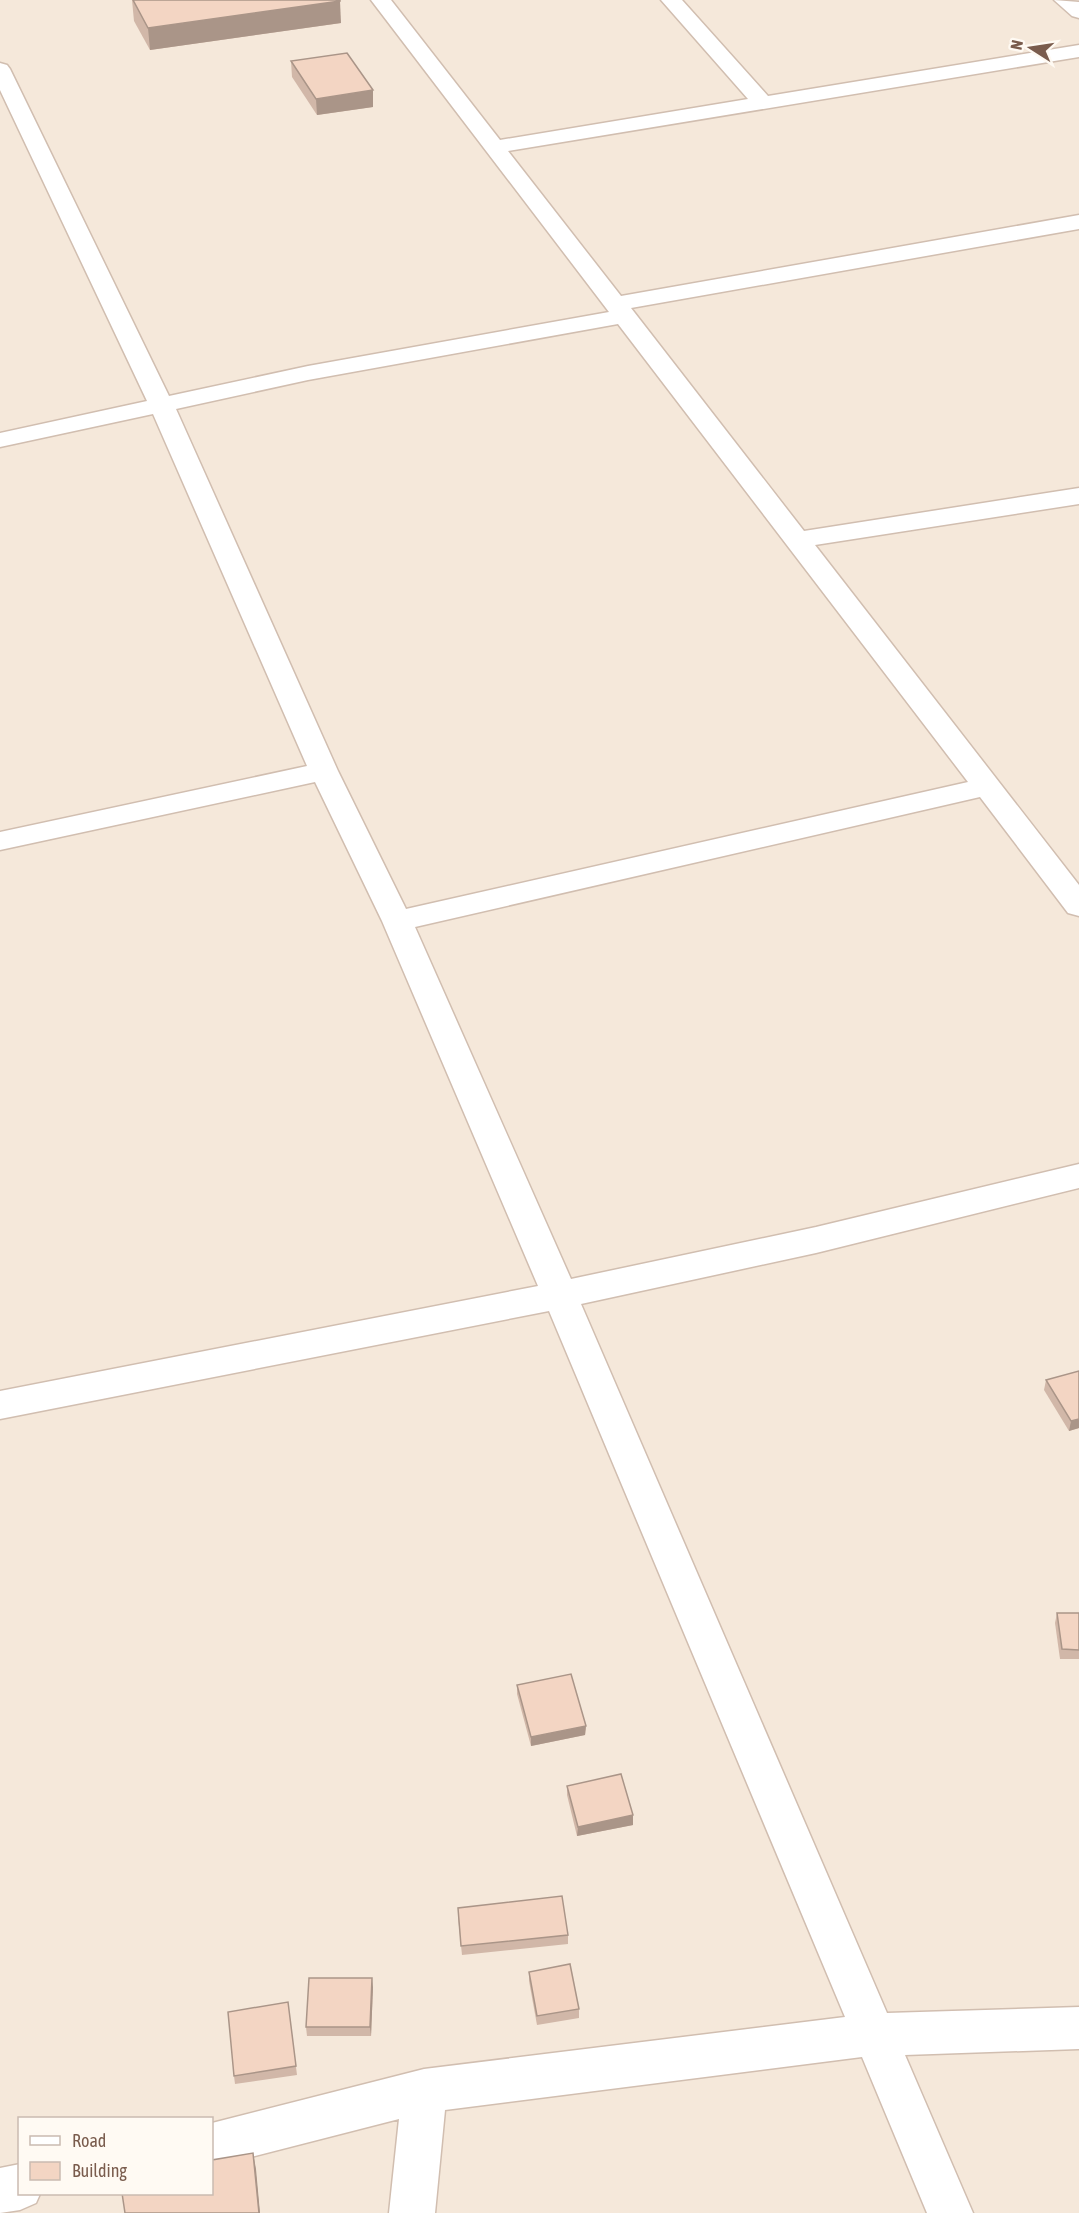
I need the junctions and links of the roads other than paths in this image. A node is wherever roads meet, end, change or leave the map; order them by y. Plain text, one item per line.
1 (381, 0) edge
2 (671, 0) edge
3 (1064, 0) edge
4 (1079, 12) edge
5 (1079, 51) edge
6 (0, 69) edge
7 (763, 103) junction
8 (494, 147) junction
9 (1079, 222) edge
10 (619, 310) junction
11 (161, 404) junction
12 (0, 440) edge
13 (1079, 496) edge
14 (796, 540) junction
15 (324, 771) junction
16 (986, 787) junction
17 (0, 841) edge
18 (1074, 895) edge
19 (397, 921) junction
20 (1079, 1176) edge
21 (560, 1295) junction
22 (0, 1405) edge
23 (1079, 2028) edge
24 (873, 2035) junction
25 (424, 2091) junction
26 (213, 2145) edge
27 (18, 2187) edge
28 (0, 2191) edge
29 (412, 2213) edge
30 (950, 2213) edge

1 - 8 street
2 - 7 street
3 - 4 street
5 - 7 street
6 - 11 street
7 - 8 street
8 - 10 street
9 - 10 street
10 - 11 street
10 - 14 street
11 - 12 street
11 - 15 street
13 - 14 street
14 - 16 street
15 - 17 street
15 - 19 street
16 - 18 street
16 - 19 street
19 - 21 street
20 - 21 street
21 - 22 street
21 - 24 street
23 - 24 street
24 - 25 street
24 - 30 street
25 - 26 street
25 - 29 street
27 - 28 street

